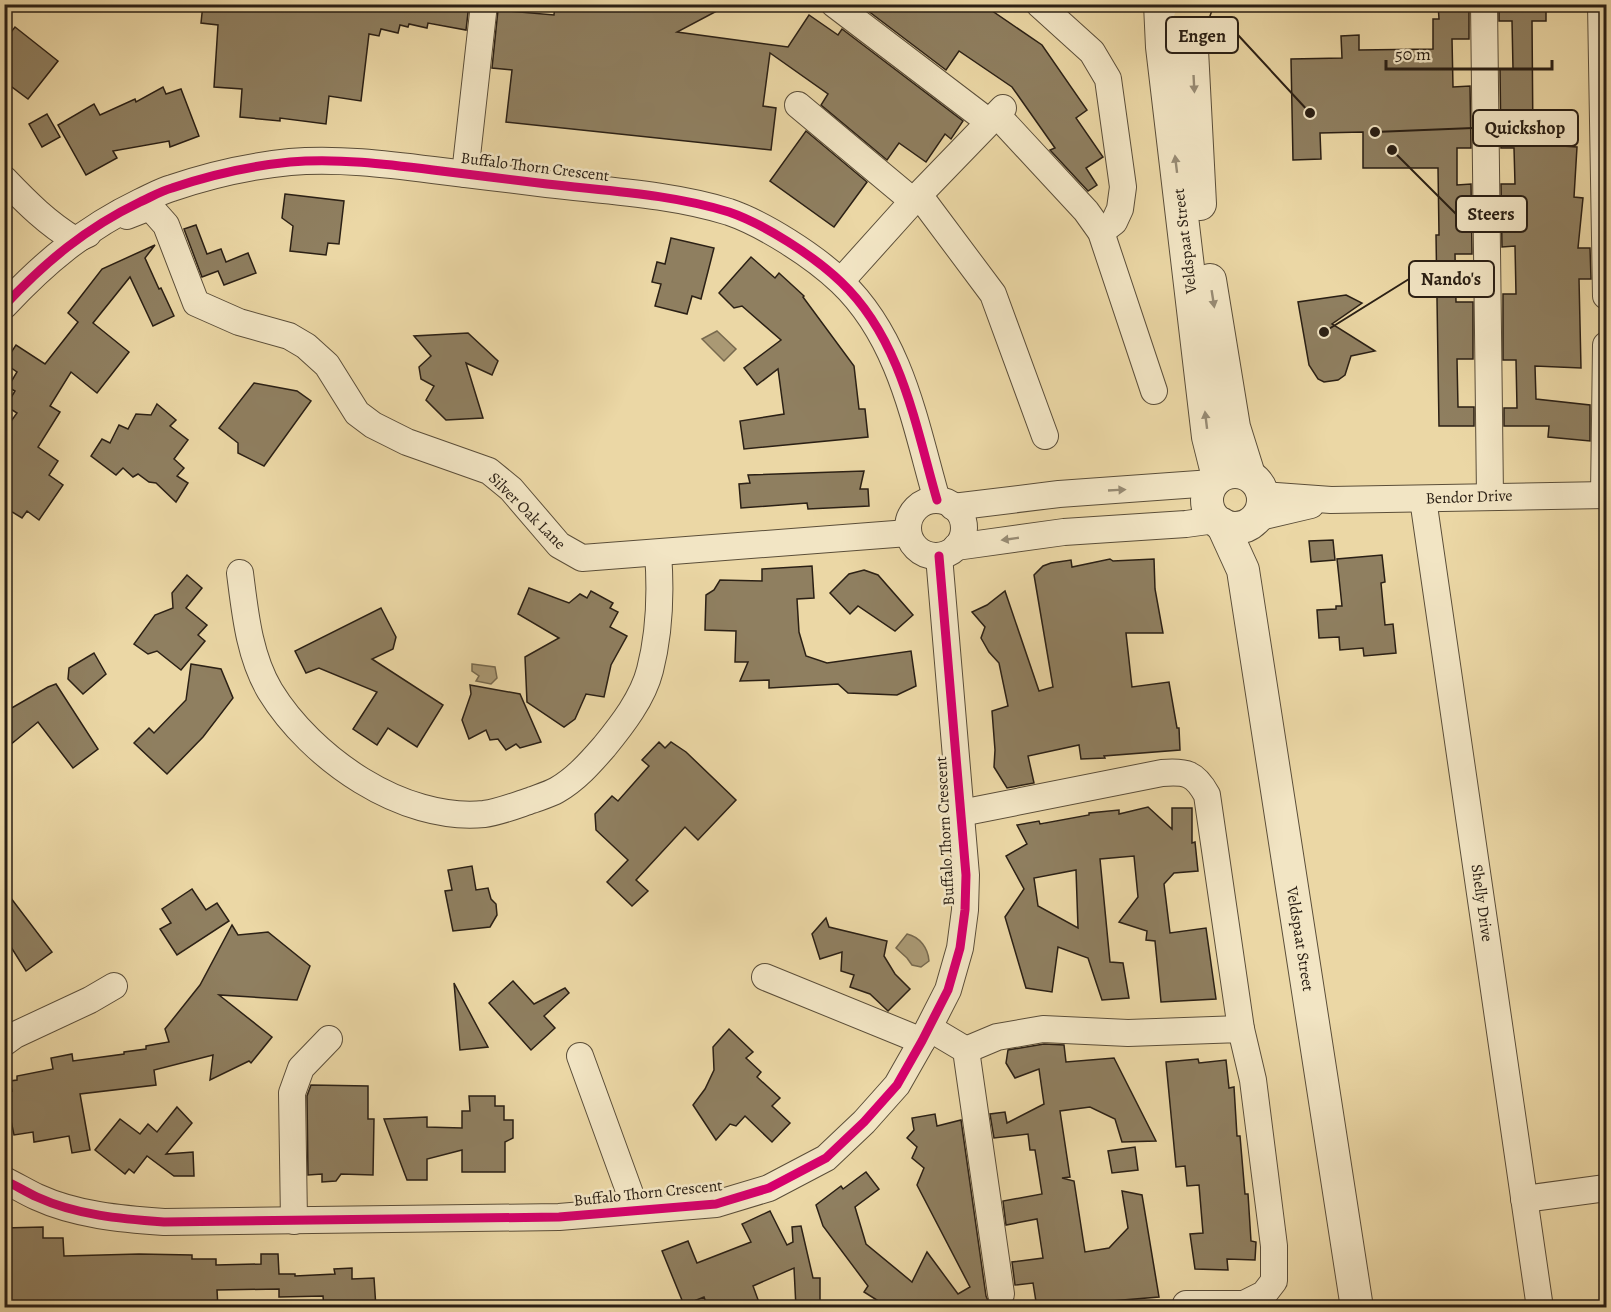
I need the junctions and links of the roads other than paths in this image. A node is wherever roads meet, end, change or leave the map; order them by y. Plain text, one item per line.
1 (484, 4) edge
2 (834, 4) edge
3 (1039, 4) edge
4 (1160, 4) edge
5 (1484, 4) edge
6 (1601, 4) edge
7 (1191, 11) edge
8 (798, 105) dead end
9 (996, 115) junction
10 (465, 174) junction
11 (4, 179) edge
12 (916, 198) junction
13 (1101, 232) junction
14 (75, 240) junction
15 (841, 281) junction
16 (1606, 296) edge
17 (4, 306) edge
18 (1606, 345) edge
19 (327, 365) joint
20 (1154, 391) dead end
21 (1045, 436) dead end
22 (1215, 480) junction
23 (1605, 495) edge
24 (1490, 496) junction
25 (1423, 499) junction
26 (945, 503) junction
27 (1243, 509) junction
28 (908, 533) junction
29 (948, 551) junction
30 (658, 553) junction
31 (240, 573) dead end
32 (961, 813) junction
33 (765, 977) dead end
34 (114, 986) dead end
35 (1241, 1029) junction
36 (926, 1034) junction
37 (329, 1039) dead end
38 (4, 1043) edge
39 (966, 1050) junction
40 (580, 1056) dead end
41 (4, 1179) edge
42 (1606, 1188) edge
43 (1524, 1199) junction
44 (636, 1210) junction
45 (294, 1221) junction
46 (1001, 1294) dead end
47 (1186, 1304) dead end
48 (1357, 1308) edge
49 (1540, 1308) edge

1 - 10 street
2 - 9 street
3 - 13 street
22 -> 4 street, Veldspaat Street
5 - 24 street
6 - 16 street
7 -> 27 street, Veldspaat Street
8 - 12 street
9 - 12 street
9 - 13 street
10 - 14 street, Buffalo Thorn Crescent
10 - 15 street, Buffalo Thorn Crescent
11 - 14 street
12 - 15 street
12 - 21 street
13 - 20 street
14 - 17 street, Buffalo Thorn Crescent
14 - 19 street, Buffalo Thorn Crescent
15 - 26 street, Buffalo Thorn Crescent
18 - 23 street
19 - 30 street, Silver Oak Lane
26 -> 22 street
22 - 27 street
22 - 27 street, Veldspaat Street
23 - 24 street, Bendor Drive
24 - 25 street, Bendor Drive
25 - 27 street, Bendor Drive
25 - 43 street, Shelly Drive
26 - 28 street
26 - 29 street
27 -> 29 street, Bendor Drive
27 - 48 street, Veldspaat Street
28 - 29 street
28 - 30 street, Silver Oak Lane
29 - 32 street, Buffalo Thorn Crescent
30 - 31 street
32 - 35 street
32 - 36 street, Buffalo Thorn Crescent
33 - 36 street
34 - 38 street
35 - 39 street
35 - 47 street
36 - 39 street
36 - 44 street, Buffalo Thorn Crescent
37 - 45 street
39 - 46 street
40 - 44 street
41 - 45 street, Buffalo Thorn Crescent
42 - 43 street
43 - 49 street, Shelly Drive
44 - 45 street, Buffalo Thorn Crescent

